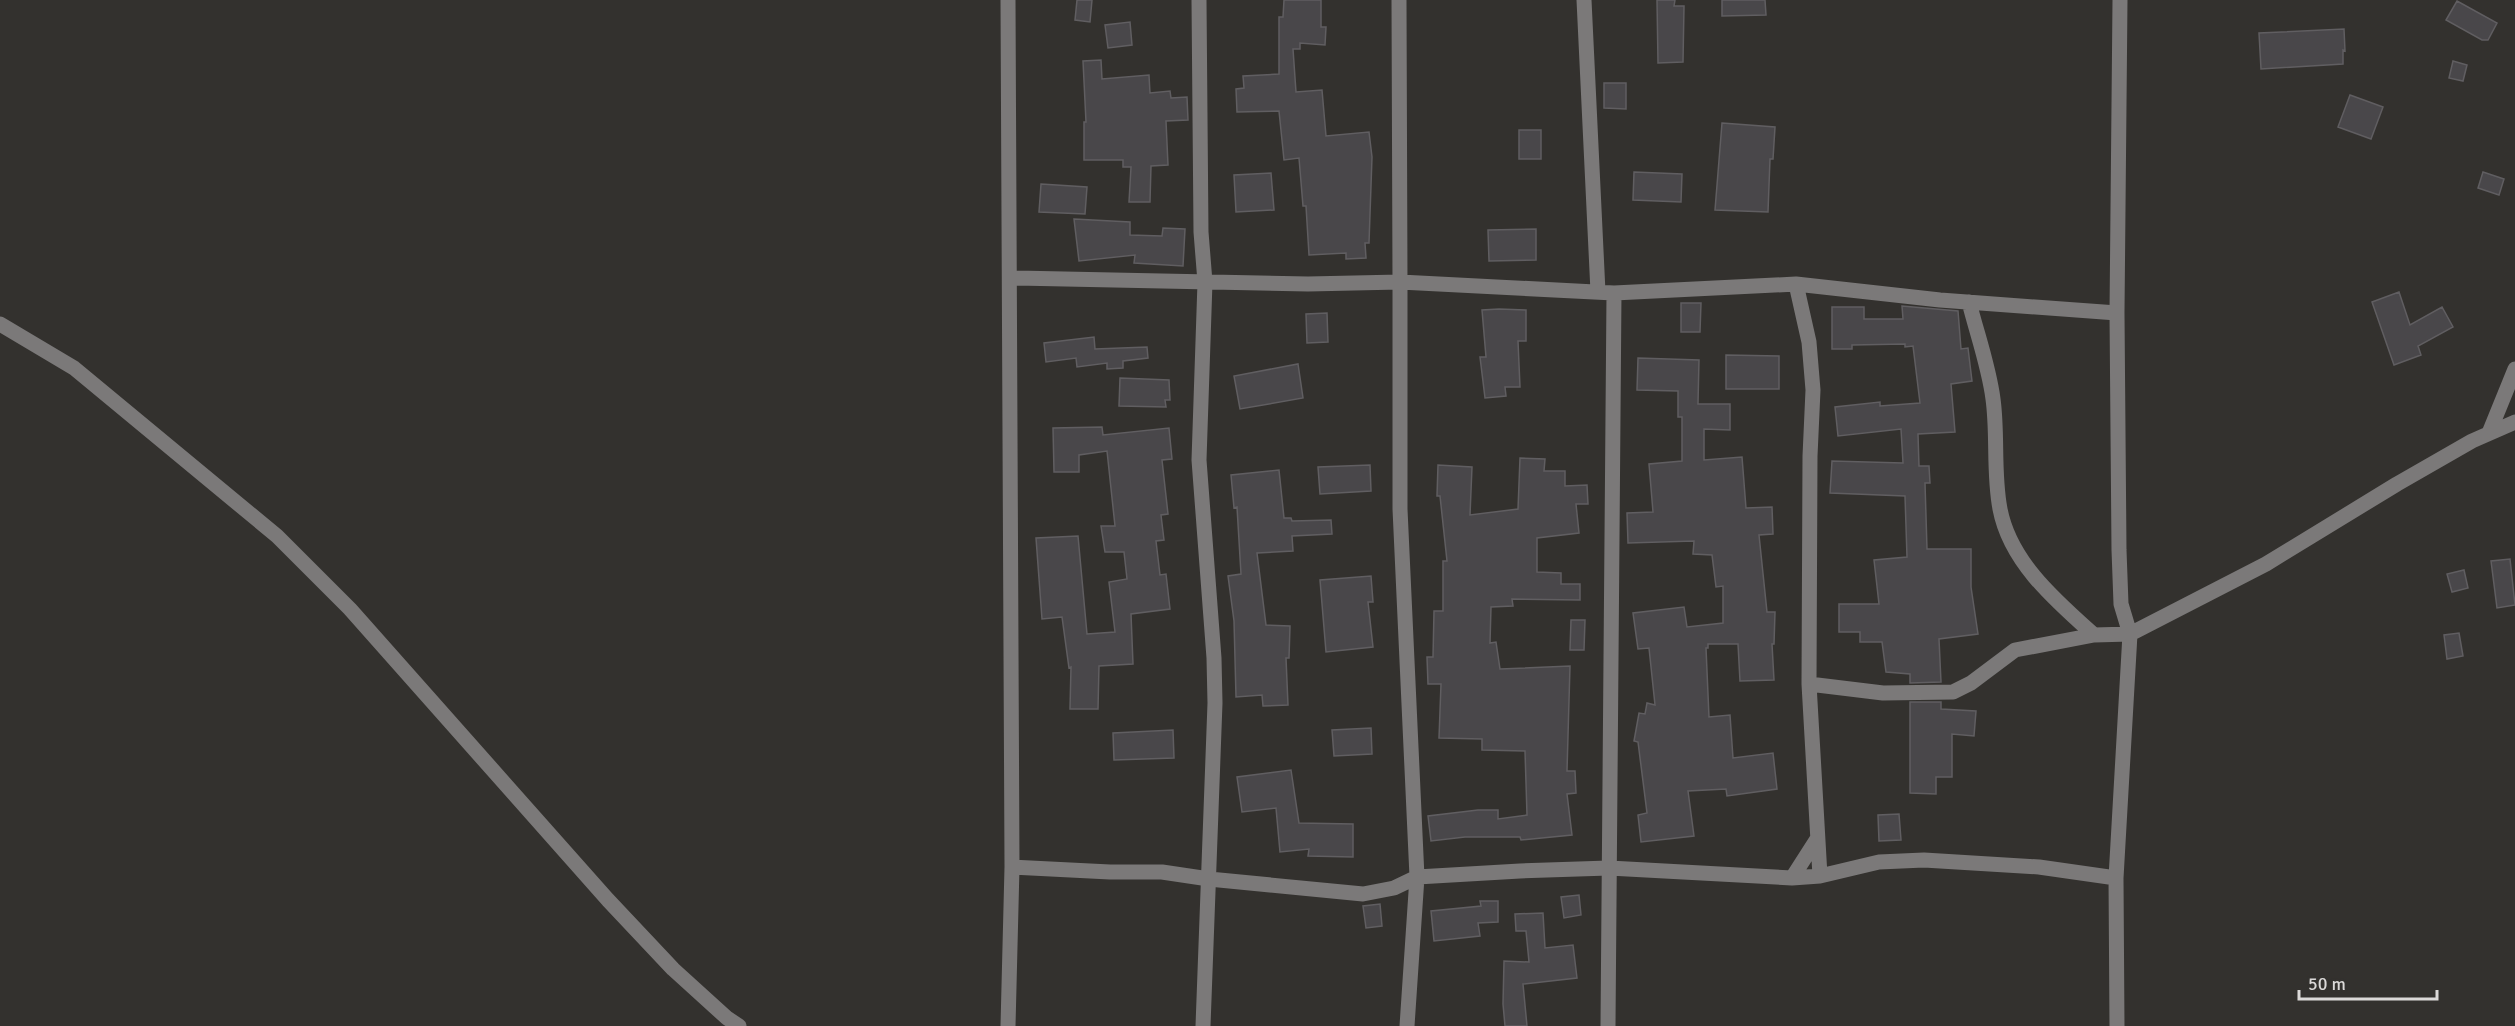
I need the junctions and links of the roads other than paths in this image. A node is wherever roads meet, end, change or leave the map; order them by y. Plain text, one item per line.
1 (1008, 0) edge
2 (1199, 0) edge
3 (1399, 0) edge
4 (1584, 0) edge
5 (2120, 0) edge
6 (1010, 278) junction
7 (1205, 282) junction
8 (1400, 282) junction
9 (1796, 284) junction
10 (1598, 292) junction
11 (1614, 293) junction
12 (1969, 302) junction
13 (2117, 313) junction
14 (0, 324) edge
15 (2515, 369) edge
16 (2515, 422) edge
17 (2489, 433) junction
18 (2130, 634) junction
19 (2094, 635) junction
20 (1809, 684) junction
21 (1817, 839) junction
22 (1012, 867) junction
23 (1609, 868) junction
24 (1820, 876) junction
25 (1417, 877) junction
26 (1792, 878) junction
27 (2116, 878) junction
28 (1209, 879) junction
29 (739, 1026) edge
30 (1008, 1026) edge
31 (1203, 1026) edge
32 (1407, 1026) edge
33 (1608, 1026) edge
34 (2117, 1026) edge

1 - 6 street
2 - 7 street
3 - 8 street
4 - 10 street
5 - 13 street
6 - 7 street
6 - 22 street
7 - 8 street
7 - 28 street
8 - 10 street
8 - 25 street
9 - 11 street
9 - 12 street
9 - 20 street
10 - 11 street
11 - 23 street
12 - 13 street
12 - 19 street
13 - 18 street
14 - 29 street
15 - 17 street
16 - 17 street
17 - 18 street
18 - 19 street
18 - 27 street
19 - 20 street
20 - 21 street
21 - 24 street
21 - 26 street
22 - 28 street
22 - 30 street
23 - 25 street
23 - 26 street
23 - 33 street
24 - 26 street
24 - 27 street
25 - 28 street
25 - 32 street
27 - 34 street
28 - 31 street

